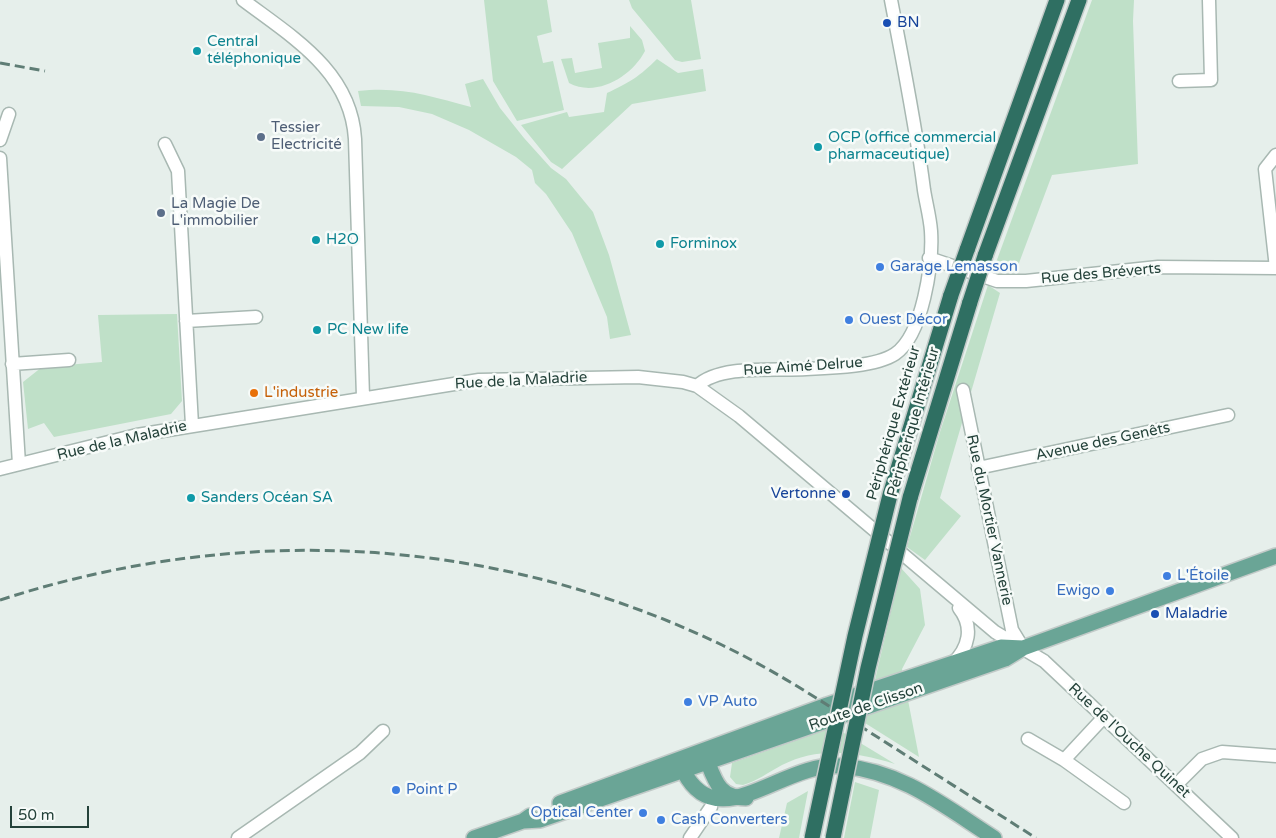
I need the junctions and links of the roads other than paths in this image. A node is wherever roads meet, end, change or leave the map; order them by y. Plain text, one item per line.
1 (243, 0) edge
2 (891, 0) edge
3 (1057, 0) edge
4 (1078, 0) edge
5 (1209, 0) edge
6 (1178, 81) dead end
7 (9, 114) dead end
8 (0, 140) edge
9 (165, 144) dead end
10 (1276, 155) edge
11 (0, 158) edge
12 (929, 258) junction
13 (1276, 268) edge
14 (256, 317) dead end
15 (186, 321) junction
16 (69, 360) dead end
17 (12, 364) junction
18 (6, 385) edge
19 (697, 386) junction
20 (963, 390) dead end
21 (363, 397) junction
22 (1228, 415) dead end
23 (192, 425) junction
24 (19, 464) junction
25 (978, 468) junction
26 (0, 469) edge
27 (1276, 556) edge
28 (946, 592) junction
29 (1023, 648) junction
30 (952, 664) junction
31 (1104, 717) junction
32 (383, 730) dead end
33 (1028, 739) dead end
34 (1276, 756) edge
35 (1064, 760) junction
36 (691, 764) junction
37 (1176, 785) junction
38 (763, 795) junction
39 (746, 798) junction
40 (1124, 803) dead end
41 (710, 807) junction
42 (238, 838) edge
43 (474, 838) edge
44 (690, 838) edge
45 (812, 838) edge
46 (833, 838) edge
47 (994, 838) edge
48 (1232, 838) edge

1 - 21 street
2 - 12 street
3 - 45 highway, Périphérique Extérieur, bridge
4 - 46 highway, Périphérique Intérieur, bridge
5 - 6 street
7 - 8 street
9 - 15 street
10 - 13 street
11 - 17 street
12 - 13 street, Rue des Bréverts
12 - 19 street, Rue Aimé Delrue
14 - 15 street
15 - 23 street
16 - 17 street
17 - 18 street
18 - 24 street
19 - 21 street, Rue de la Maladrie
19 - 28 street, Rue de la Maladrie
20 - 25 street, Rue du Mortier Vannerie
21 - 23 street, Rue de la Maladrie
22 - 25 street, Avenue des Genêts
23 - 24 street, Rue de la Maladrie
24 - 26 street, Rue de la Maladrie
25 - 29 street, Rue du Mortier Vannerie
27 - 29 main road, Route de Clisson
28 - 29 street, Rue de la Maladrie
28 - 30 street, Rue de la Maladrie
29 - 30 main road, Route de Clisson
29 - 31 street, Rue de l'Ouche Quinet
29 - 36 main road, Route de Clisson
30 - 36 main road, Route de Clisson
31 - 35 street
31 - 37 street, Rue de l'Ouche Quinet
32 - 42 street
33 - 35 street
34 - 37 street
35 - 40 street
36 - 39 main road
36 - 41 main road
36 - 43 main road, Route de Clisson
37 - 48 street, Rue de l'Ouche Quinet
38 - 39 main road
38 - 41 main road
38 - 47 main road
39 - 41 main road
41 - 44 street

